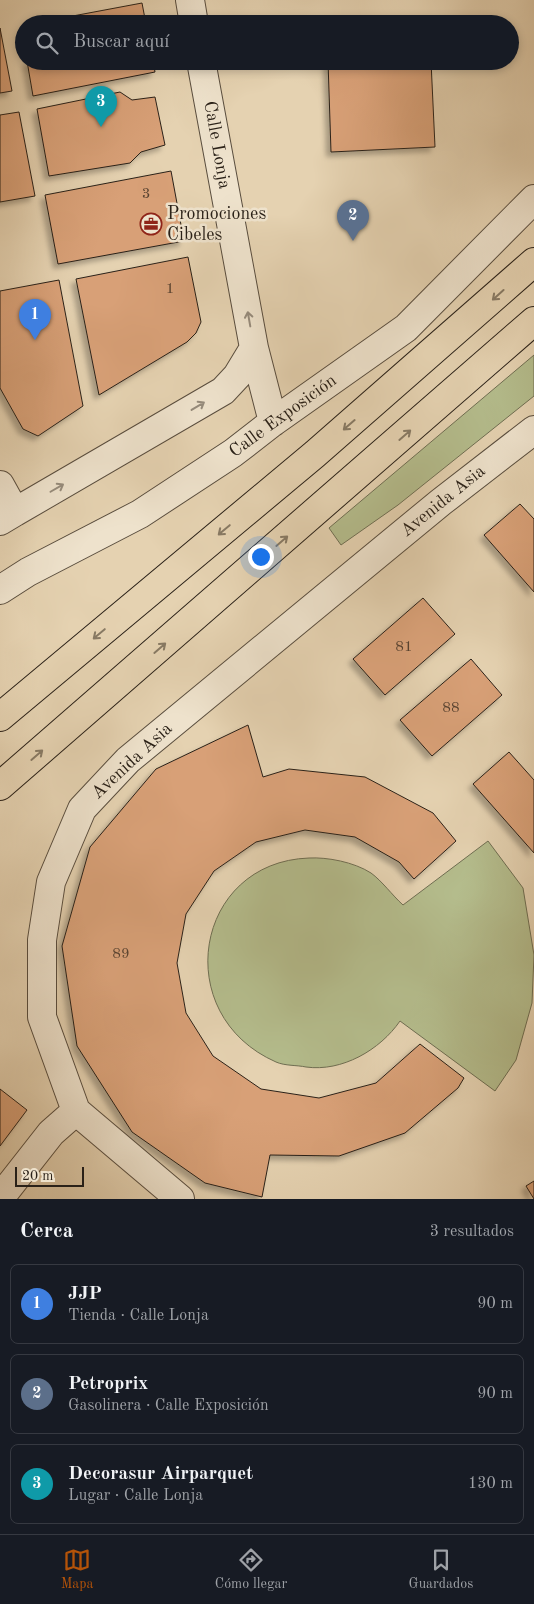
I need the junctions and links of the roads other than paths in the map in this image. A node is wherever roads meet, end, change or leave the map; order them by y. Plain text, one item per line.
1 (190, 0) edge
2 (192, 15) edge
3 (203, 70) edge
4 (534, 199) edge
5 (534, 262) edge
6 (534, 320) edge
7 (254, 348) junction
8 (223, 391) junction
9 (270, 411) junction
10 (534, 430) edge
11 (0, 485) edge
12 (8, 517) edge
13 (0, 590) edge
14 (0, 717) edge
15 (0, 786) edge
16 (76, 1111) junction
17 (0, 1198) edge
18 (180, 1199) edge

1 - 2 street
7 -> 3 street, Calle Lonja
4 - 9 street, Calle Exposición
5 -> 14 main road
15 -> 6 main road
7 - 8 street
7 - 9 street, Calle Lonja
8 - 9 street
12 -> 8 street
9 - 13 street, Calle Exposición
10 - 16 street, Avenida Asia
11 - 12 street
16 - 17 street
16 - 18 street, Avenida Asia

